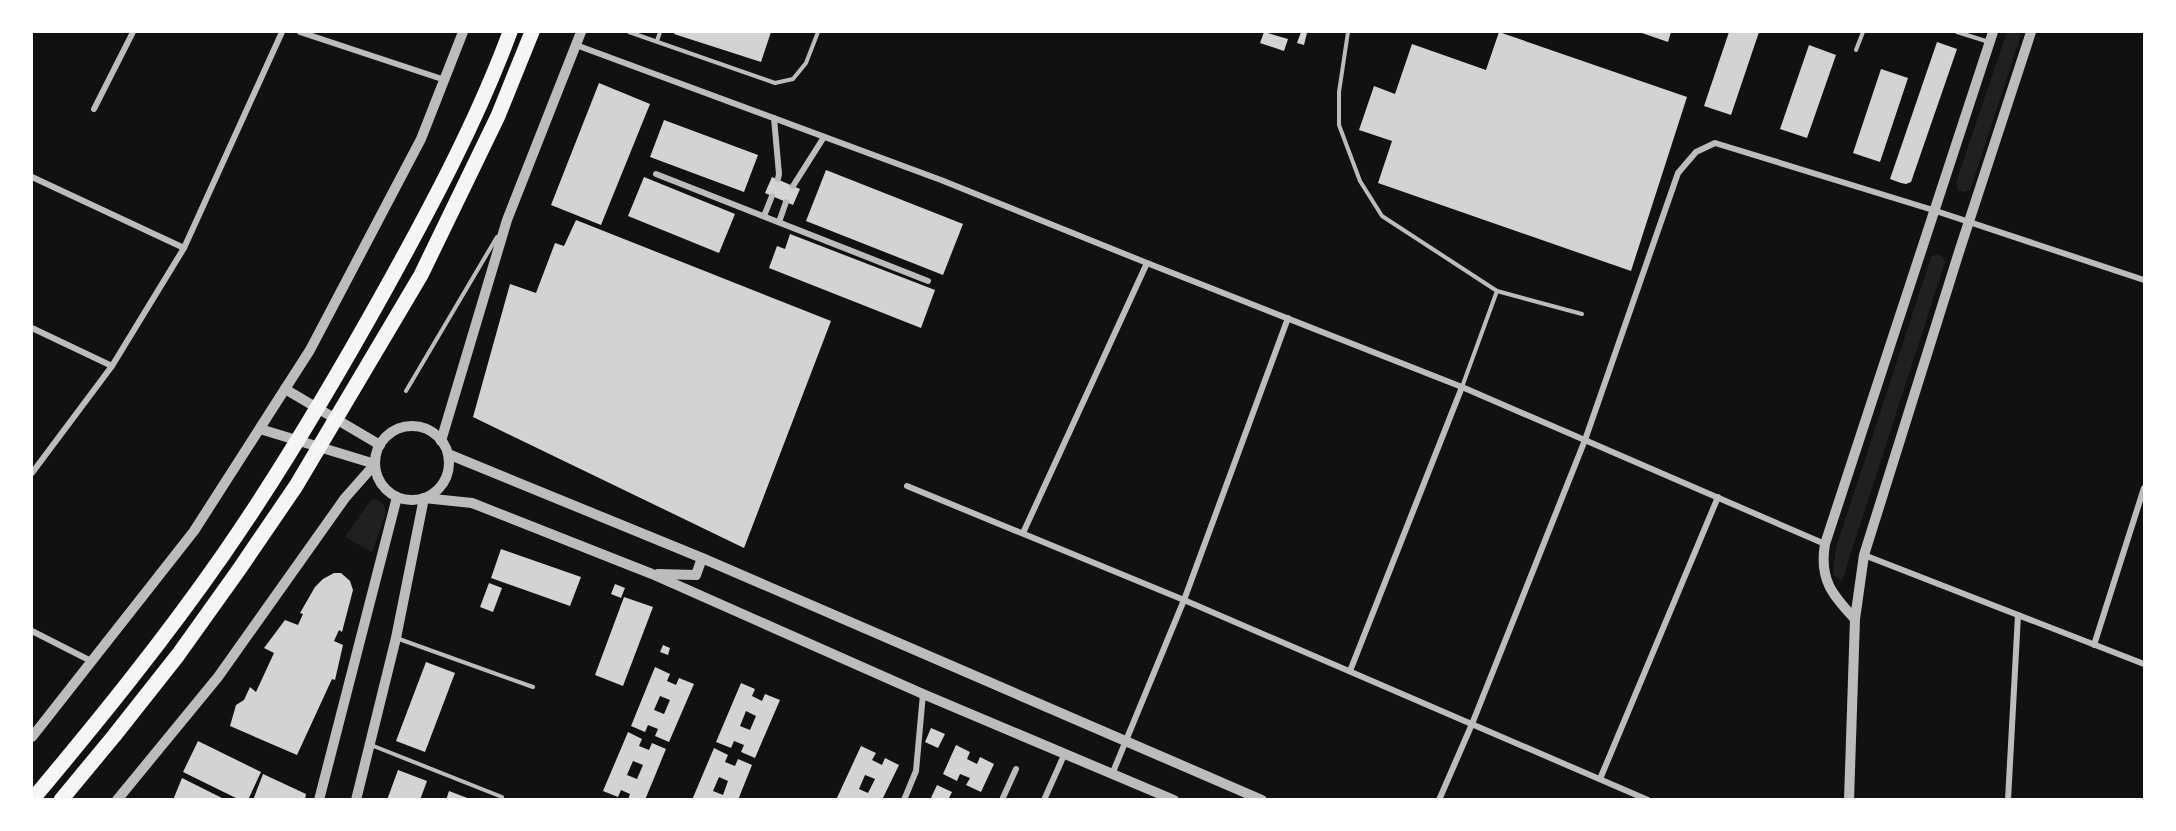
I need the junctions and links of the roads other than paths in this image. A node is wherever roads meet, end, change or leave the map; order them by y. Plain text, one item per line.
1 (133, 32) edge
2 (282, 32) edge
3 (300, 32) edge
4 (463, 32) edge
5 (510, 32) edge
6 (532, 32) edge
7 (581, 32) edge
8 (628, 32) edge
9 (660, 32) edge
10 (818, 32) edge
11 (1348, 32) edge
12 (1863, 32) edge
13 (1957, 32) edge
14 (2031, 32) edge
15 (1991, 37) edge
16 (657, 41) junction
17 (576, 45) junction
18 (1856, 50) dead end
19 (445, 80) junction
20 (94, 109) dead end
21 (774, 118) junction
22 (824, 137) junction
23 (656, 174) dead end
24 (32, 177) edge
25 (778, 179) dead end
26 (793, 186) dead end
27 (772, 196) dead end
28 (786, 202) dead end
29 (1933, 210) junction
30 (764, 216) junction
31 (507, 220) junction
32 (779, 222) junction
33 (1970, 222) junction
34 (184, 248) junction
35 (1147, 263) junction
36 (2145, 280) edge
37 (928, 281) dead end
38 (1497, 291) junction
39 (1582, 314) dead end
40 (1288, 318) junction
41 (32, 328) edge
42 (111, 366) junction
43 (1462, 387) junction
44 (285, 389) junction
45 (405, 391) dead end
46 (260, 429) junction
47 (1585, 440) junction
48 (441, 441) junction
49 (380, 444) junction
50 (448, 454) junction
51 (375, 464) junction
52 (32, 472) edge
53 (908, 486) dead end
54 (2145, 488) edge
55 (397, 497) junction
56 (1718, 497) junction
57 (424, 498) junction
58 (1023, 533) junction
59 (1825, 544) junction
60 (1864, 555) junction
61 (702, 558) junction
62 (652, 574) junction
63 (1184, 600) junction
64 (2018, 615) junction
65 (1855, 619) junction
66 (32, 631) edge
67 (396, 638) junction
68 (2094, 645) junction
69 (91, 661) junction
70 (2145, 664) edge
71 (1350, 671) junction
72 (533, 687) dead end
73 (923, 694) junction
74 (1472, 724) junction
75 (32, 737) edge
76 (1126, 740) junction
77 (370, 745) junction
78 (1065, 753) junction
79 (1016, 769) dead end
80 (1113, 772) junction
81 (1600, 779) junction
82 (502, 797) dead end
83 (32, 800) edge
84 (61, 800) edge
85 (117, 800) edge
86 (319, 800) edge
87 (356, 800) edge
88 (904, 800) edge
89 (1002, 800) edge
90 (1044, 800) edge
91 (1174, 800) edge
92 (1262, 800) edge
93 (1439, 800) edge
94 (1648, 800) edge
95 (1849, 800) edge
96 (2008, 800) edge

1 - 20 street
2 - 34 street
3 - 19 street
4 - 19 street
5 - 83 highway
6 - 84 highway
7 - 17 street
8 - 16 lane
9 - 16 lane
10 - 16 lane
11 - 38 lane
12 - 18 lane
13 - 15 lane
14 - 33 street
15 - 29 street
17 - 21 street
17 - 31 street
19 - 44 street
21 - 22 street
21 - 25 street
22 - 26 street
22 - 35 street
23 - 30 street
24 - 34 street
27 - 30 street
28 - 32 street
29 - 33 street
29 - 47 street
29 - 59 street
30 - 32 street
31 - 45 lane
31 - 48 street
32 - 37 street
33 - 36 street
33 - 60 street
34 - 42 street
35 - 40 street
35 - 58 street
38 - 39 lane
38 - 43 lane
40 - 43 street
40 - 63 street
41 - 42 street
42 - 52 street
43 - 47 street
43 - 71 street
44 - 46 street
44 - 49 street
46 - 51 street
46 - 69 street
47 - 56 street
47 - 74 street
48 - 49 street
48 - 50 street
49 - 51 street
50 - 57 street
50 - 61 street
51 - 55 street
51 - 85 street
53 - 58 street
54 - 68 street
55 - 57 street
55 - 86 street
56 - 59 street
56 - 81 street
57 - 62 street
57 - 67 street
58 - 63 street
59 - 65 street
60 - 64 street
60 - 65 street
61 - 62 street
61 - 76 street
62 - 73 street
63 - 71 street
63 - 76 street
64 - 68 street
64 - 96 street
65 - 95 street
66 - 69 street
67 - 72 lane
67 - 77 street
68 - 70 street
69 - 75 street
71 - 74 street
73 - 78 street
73 - 88 street
74 - 81 street
74 - 93 street
76 - 80 street
76 - 92 street
77 - 82 lane
77 - 87 street
78 - 80 street
78 - 90 street
79 - 89 street
80 - 91 street
81 - 94 street

